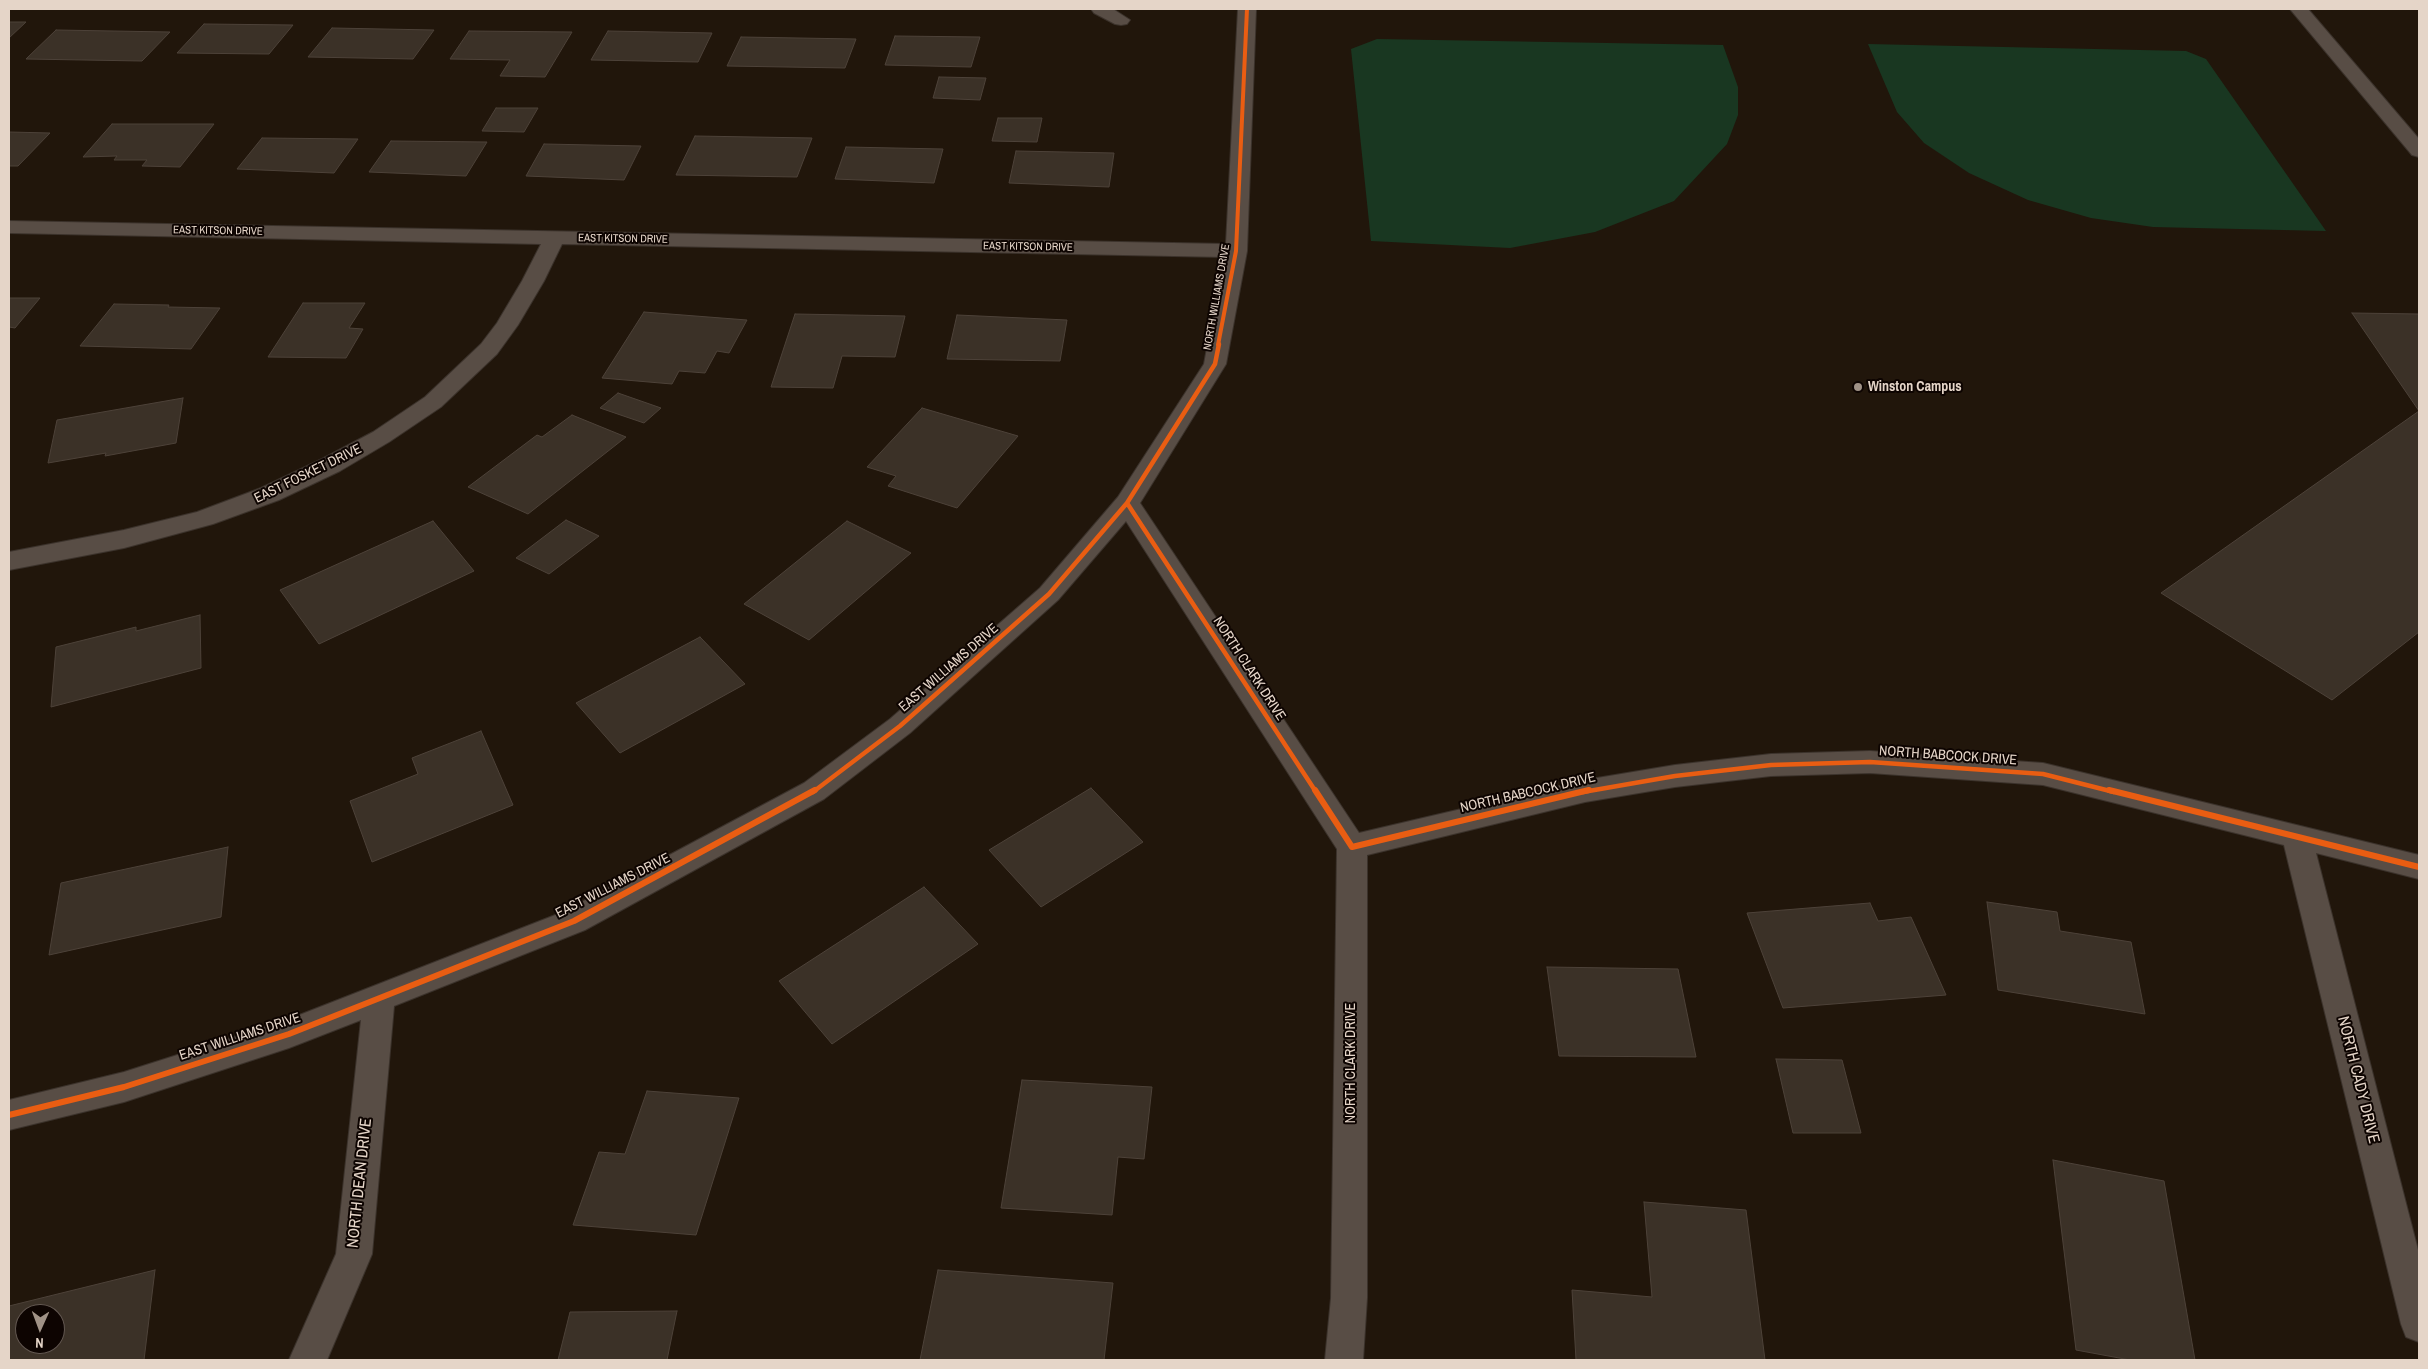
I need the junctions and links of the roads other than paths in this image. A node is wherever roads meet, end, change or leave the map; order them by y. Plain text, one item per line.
1 (1100, 9) edge
2 (1247, 9) edge
3 (2298, 9) edge
4 (1121, 20) dead end
5 (2419, 151) edge
6 (9, 227) edge
7 (554, 238) junction
8 (1236, 251) junction
9 (1127, 503) junction
10 (9, 561) edge
11 (2296, 835) junction
12 (1352, 847) junction
13 (2419, 867) edge
14 (379, 998) junction
15 (9, 1114) edge
16 (2419, 1324) edge
17 (308, 1360) edge
18 (1344, 1360) edge

1 - 4 street
2 - 8 street, NORTH WILLIAMS DRIVE
3 - 5 street
6 - 7 street, EAST KITSON DRIVE
7 - 8 street, EAST KITSON DRIVE
7 - 10 street, EAST FOSKET DRIVE
8 - 9 street, NORTH WILLIAMS DRIVE
9 - 12 street, NORTH CLARK DRIVE
9 - 14 street, EAST WILLIAMS DRIVE
11 - 12 street, NORTH BABCOCK DRIVE
11 - 13 street, NORTH BABCOCK DRIVE
11 - 16 street, NORTH CADY DRIVE
12 - 18 street, NORTH CLARK DRIVE
14 - 15 street, EAST WILLIAMS DRIVE
14 - 17 street, NORTH DEAN DRIVE

